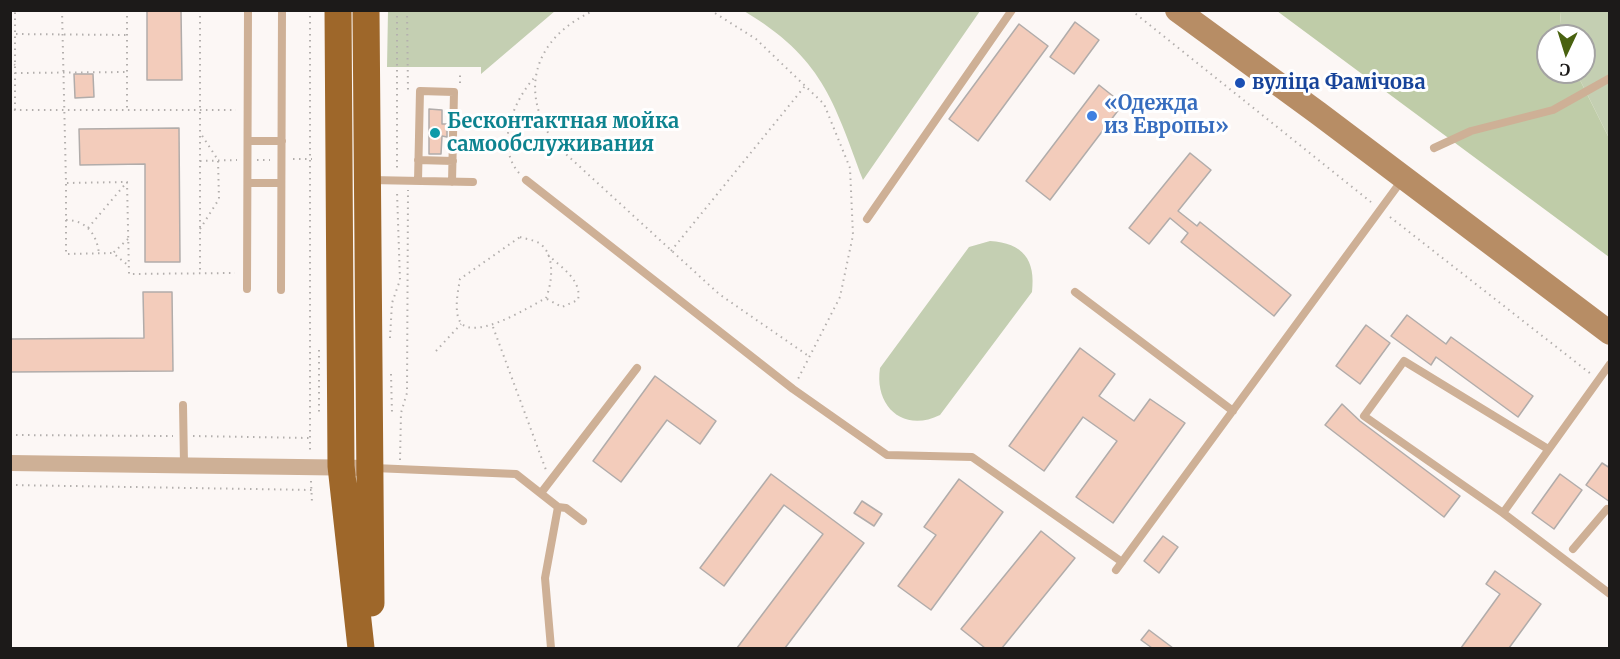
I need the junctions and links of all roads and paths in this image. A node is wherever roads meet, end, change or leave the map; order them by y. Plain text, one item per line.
1 (15, 10) edge
2 (62, 10) edge
3 (127, 10) edge
4 (200, 10) edge
5 (248, 10) edge
6 (282, 10) edge
7 (310, 10) edge
8 (338, 10) edge
9 (366, 10) edge
10 (397, 10) edge
11 (407, 10) edge
12 (595, 10) edge
13 (710, 10) edge
14 (1012, 10) edge
15 (1131, 10) edge
16 (1177, 10) edge
17 (10, 34) edge
18 (15, 34) junction
19 (62, 35) junction
20 (127, 35) junction
21 (10, 60) edge
22 (15, 65) junction
23 (127, 72) junction
24 (15, 73) junction
25 (63, 73) junction
26 (534, 78) junction
27 (1610, 78) edge
28 (805, 86) junction
29 (408, 101) dead end
30 (10, 105) edge
31 (15, 110) junction
32 (64, 110) junction
33 (127, 110) junction
34 (200, 110) junction
35 (248, 110) junction
36 (200, 133) junction
37 (248, 141) junction
38 (282, 141) junction
39 (1434, 148) dead end
40 (418, 160) junction
41 (453, 160) junction
42 (1404, 177) junction
43 (367, 180) junction
44 (397, 180) junction
45 (526, 180) joint
46 (413, 181) junction
47 (128, 182) junction
48 (452, 182) junction
49 (473, 182) dead end
50 (66, 183) junction
51 (248, 183) junction
52 (281, 183) junction
53 (1381, 210) junction
54 (867, 219) dead end
55 (66, 220) junction
56 (88, 228) junction
57 (200, 228) junction
58 (128, 239) junction
59 (671, 251) junction
60 (99, 254) junction
61 (113, 254) junction
62 (548, 255) junction
63 (129, 266) junction
64 (200, 273) junction
65 (247, 273) junction
66 (247, 289) dead end
67 (281, 290) dead end
68 (1075, 292) dead end
69 (546, 298) junction
70 (461, 324) junction
71 (492, 325) junction
72 (1610, 333) edge
73 (390, 341) dead end
74 (436, 351) dead end
75 (810, 357) junction
76 (1610, 364) edge
77 (637, 368) dead end
78 (391, 371) dead end
79 (1598, 380) junction
80 (793, 389) junction
81 (183, 405) dead end
82 (1233, 411) junction
83 (392, 413) dead end
84 (10, 435) edge
85 (182, 436) junction
86 (309, 438) junction
87 (1548, 450) junction
88 (10, 462) edge
89 (184, 464) junction
90 (310, 465) junction
91 (341, 466) junction
92 (370, 468) junction
93 (399, 469) junction
94 (550, 482) junction
95 (10, 485) edge
96 (312, 490) junction
97 (541, 493) junction
98 (312, 502) dead end
99 (558, 507) junction
100 (1610, 511) edge
101 (1503, 513) junction
102 (583, 521) dead end
103 (1573, 549) dead end
104 (1610, 594) edge
105 (361, 648) edge
106 (370, 648) edge
107 (551, 648) edge

1 - 18 path
2 - 19 path
3 - 20 path
4 - 34 path
5 - 35 lane
6 - 38 lane
7 - 86 path
8 - 91 highway
9 - 43 highway
10 - 44 path
11 - 29 path
12 - 26 path
13 - 28 path
14 - 54 lane
15 - 53 path
16 - 42 main road
17 - 18 path
18 - 19 path
18 - 22 path
19 - 20 path
19 - 25 path
20 - 23 path
21 - 22 path
22 - 24 path
23 - 25 path
23 - 33 path
24 - 25 path
24 - 31 path
25 - 32 path
26 - 45 path
26 - 59 path
27 - 39 lane
28 - 59 path
28 - 75 path
30 - 31 path
31 - 32 path
32 - 33 path
32 - 50 path
33 - 34 path
34 - 35 path
34 - 36 path
35 - 37 lane
36 - 57 path
36 - 57 path
37 - 38 lane
37 - 51 lane
38 - 52 lane
40 - 41 lane
40 - 41 lane
40 - 46 lane
41 - 48 lane
42 - 53 lane
42 - 72 main road
43 - 44 lane
43 - 92 highway
44 - 46 lane
44 - 73 path
45 - 80 lane
46 - 48 lane
46 - 93 path
47 - 50 path
47 - 56 path
47 - 58 path
48 - 49 lane
50 - 55 path
51 - 52 lane
51 - 65 lane
52 - 67 lane
53 - 79 path
53 - 82 lane
55 - 56 path
55 - 60 path
56 - 60 path
57 - 64 path
58 - 61 path
58 - 63 path
59 - 75 path
60 - 61 path
61 - 63 path
62 - 69 path
62 - 69 path
62 - 70 path
63 - 64 path
64 - 65 path
65 - 66 lane
68 - 82 lane
69 - 71 path
70 - 71 path
70 - 74 path
71 - 94 path
75 - 80 path
76 - 79 lane
77 - 94 lane
78 - 83 path
79 - 87 lane
80 - 82 lane
81 - 85 lane
84 - 85 path
85 - 86 path
85 - 89 lane
86 - 90 path
87 - 101 lane
87 - 101 lane
88 - 89 street
89 - 90 street
90 - 91 street
90 - 96 path
91 - 92 street
91 - 105 highway
92 - 93 lane
92 - 106 highway
93 - 97 lane
94 - 97 lane
95 - 96 path
96 - 98 path
97 - 99 lane
99 - 102 lane
99 - 107 lane
100 - 103 lane
101 - 104 lane

